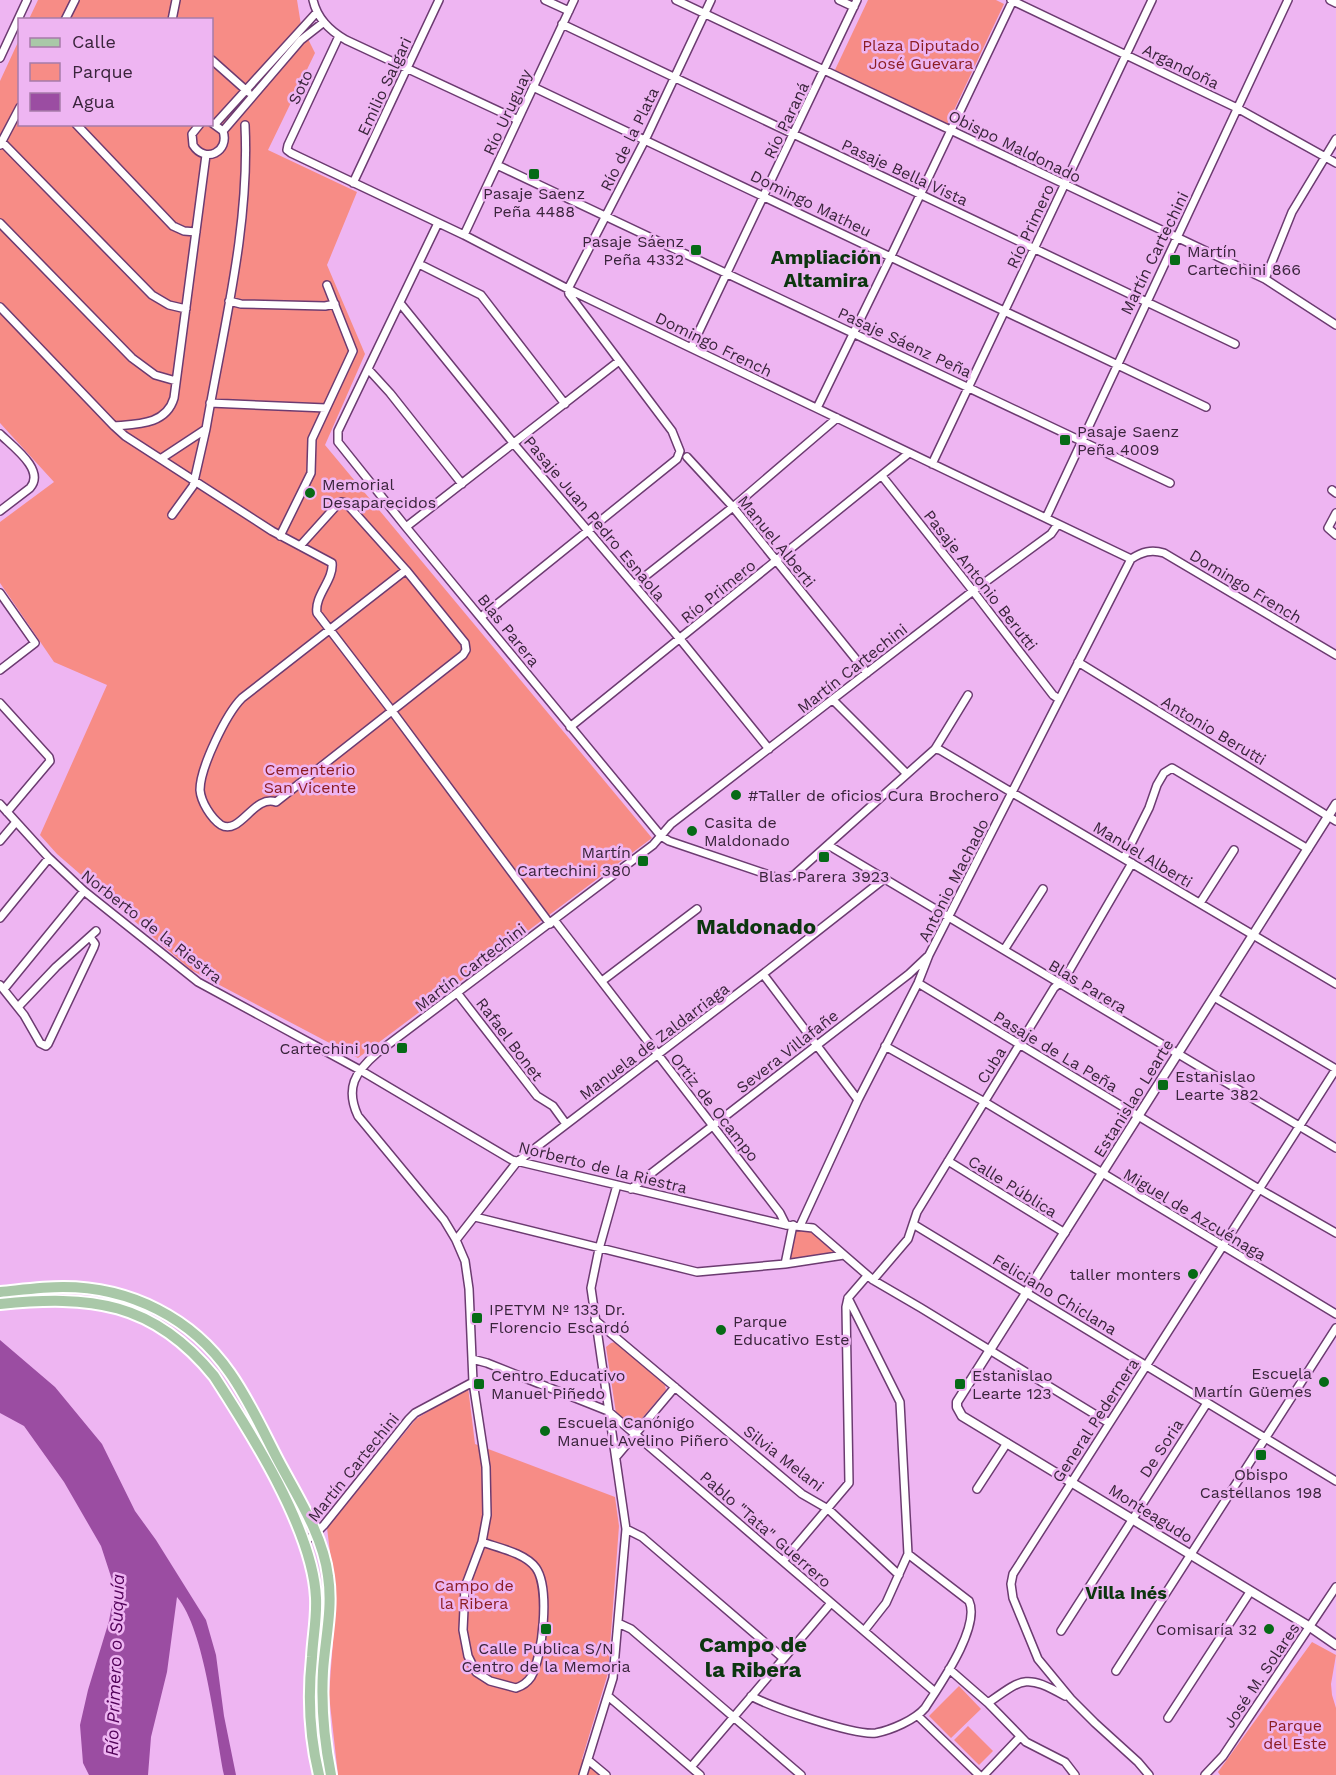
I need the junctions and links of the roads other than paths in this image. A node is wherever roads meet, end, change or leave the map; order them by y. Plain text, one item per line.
1 (27, 0) edge
2 (75, 0) edge
3 (176, 0) edge
4 (314, 0) edge
5 (439, 0) edge
6 (545, 0) edge
7 (574, 0) edge
8 (676, 0) edge
9 (711, 0) edge
10 (839, 0) edge
11 (1012, 0) edge
12 (1152, 0) edge
13 (1288, 0) edge
14 (1330, 0) edge
15 (1336, 3) edge
16 (856, 4) edge
17 (568, 11) junction
18 (317, 12) junction
19 (705, 13) junction
20 (19, 18) edge
21 (66, 18) edge
22 (172, 18) edge
23 (18, 19) edge
24 (324, 22) junction
25 (562, 24) junction
26 (339, 36) junction
27 (1127, 54) junction
28 (0, 58) edge
29 (213, 61) edge
30 (407, 68) junction
31 (825, 69) junction
32 (675, 77) junction
33 (533, 87) junction
34 (245, 90) junction
35 (253, 96) junction
36 (1236, 108) junction
37 (18, 111) edge
38 (518, 120) junction
39 (214, 123) edge
40 (245, 125) dead end
41 (78, 126) edge
42 (198, 126) edge
43 (951, 130) junction
44 (223, 131) junction
45 (794, 134) junction
46 (645, 138) junction
47 (1336, 139) edge
48 (1, 143) edge
49 (287, 150) joint
50 (206, 155) junction
51 (1325, 157) junction
52 (1336, 163) edge
53 (497, 165) junction
54 (353, 183) junction
55 (1065, 184) junction
56 (921, 194) junction
57 (764, 195) junction
58 (606, 217) junction
59 (0, 223) edge
60 (438, 223) junction
61 (196, 232) junction
62 (464, 235) junction
63 (1177, 239) junction
64 (1035, 248) junction
65 (891, 256) junction
66 (419, 264) junction
67 (727, 274) junction
68 (1265, 279) junction
69 (327, 285) dead end
70 (568, 289) junction
71 (229, 301) junction
72 (1146, 301) junction
73 (400, 303) junction
74 (335, 304) junction
75 (0, 307) edge
76 (186, 309) junction
77 (1005, 310) junction
78 (1336, 325) edge
79 (854, 332) junction
80 (1235, 344) dead end
81 (691, 348) junction
82 (619, 361) junction
83 (1116, 365) junction
84 (369, 370) junction
85 (176, 381) junction
86 (968, 387) junction
87 (210, 403) junction
88 (565, 404) junction
89 (1206, 407) dead end
90 (326, 408) junction
91 (817, 408) junction
92 (837, 418) junction
93 (114, 426) junction
94 (206, 429) junction
95 (0, 434) edge
96 (1081, 439) junction
97 (514, 444) junction
98 (909, 453) junction
99 (687, 457) dead end
100 (162, 458) junction
101 (932, 464) junction
102 (882, 477) junction
103 (195, 479) junction
104 (1170, 483) dead end
105 (462, 484) junction
106 (733, 507) junction
107 (0, 511) edge
108 (1336, 513) edge
109 (172, 515) dead end
110 (1046, 518) junction
111 (1058, 524) junction
112 (405, 527) junction
113 (588, 532) junction
114 (1336, 535) edge
115 (280, 536) junction
116 (300, 546) junction
117 (1140, 553) joint
118 (1131, 559) junction
119 (776, 562) junction
120 (406, 570) junction
121 (634, 585) junction
122 (974, 591) junction
123 (1, 597) edge
124 (481, 617) junction
125 (330, 630) junction
126 (680, 639) junction
127 (1336, 655) edge
128 (1078, 662) junction
129 (0, 670) edge
130 (867, 673) junction
131 (968, 695) dead end
132 (1059, 699) junction
133 (833, 700) junction
134 (0, 703) edge
135 (392, 711) junction
136 (570, 726) junction
137 (769, 749) junction
138 (935, 749) junction
139 (907, 774) junction
140 (1013, 794) junction
141 (0, 804) edge
142 (1336, 804) edge
143 (7, 812) junction
144 (1332, 818) edge
145 (16, 822) junction
146 (662, 836) junction
147 (0, 841) edge
148 (828, 845) junction
149 (1308, 849) junction
150 (1234, 850) dead end
151 (49, 858) junction
152 (1124, 858) junction
153 (1132, 863) junction
154 (884, 879) junction
155 (1043, 889) dead end
156 (84, 891) junction
157 (1200, 903) junction
158 (697, 909) dead end
159 (949, 917) junction
160 (0, 918) edge
161 (552, 922) junction
162 (96, 931) dead end
163 (1253, 935) junction
164 (90, 937) junction
165 (1004, 950) junction
166 (929, 955) junction
167 (763, 974) junction
168 (602, 981) junction
169 (918, 983) junction
170 (1058, 984) junction
171 (1336, 984) edge
172 (2, 987) edge
173 (458, 994) junction
174 (1215, 997) junction
175 (19, 1006) junction
176 (1019, 1044) junction
177 (816, 1045) junction
178 (885, 1046) junction
179 (657, 1054) junction
180 (1178, 1054) junction
181 (1336, 1069) edge
182 (360, 1070) junction
183 (858, 1100) junction
184 (983, 1101) junction
185 (1139, 1116) junction
186 (567, 1124) junction
187 (712, 1125) junction
188 (1299, 1126) junction
189 (1336, 1148) edge
190 (948, 1161) junction
191 (517, 1162) junction
192 (1103, 1173) junction
193 (617, 1185) junction
194 (632, 1189) junction
195 (1259, 1189) junction
196 (475, 1217) junction
197 (913, 1224) junction
198 (793, 1225) junction
199 (1065, 1233) junction
200 (1336, 1233) edge
201 (456, 1240) junction
202 (1222, 1246) junction
203 (599, 1249) junction
204 (844, 1255) junction
205 (785, 1264) junction
206 (870, 1278) junction
207 (0, 1292) edge
208 (1027, 1292) junction
209 (848, 1298) junction
210 (0, 1304) edge
211 (1336, 1314) edge
212 (595, 1320) junction
213 (1336, 1328) edge
214 (990, 1350) junction
215 (472, 1359) junction
216 (1146, 1365) junction
217 (473, 1382) junction
218 (675, 1387) junction
219 (1207, 1403) junction
220 (957, 1407) joint
221 (608, 1411) junction
222 (1108, 1423) junction
223 (635, 1433) junction
224 (1266, 1438) junction
225 (1007, 1443) junction
226 (615, 1457) junction
227 (1336, 1481) edge
228 (1071, 1482) junction
229 (977, 1489) dead end
230 (828, 1509) junction
231 (1132, 1519) junction
232 (626, 1529) junction
233 (315, 1534) junction
234 (304, 1542) junction
235 (482, 1542) junction
236 (908, 1554) junction
237 (1191, 1555) junction
238 (783, 1562) junction
239 (899, 1575) junction
240 (1336, 1587) edge
241 (1250, 1592) junction
242 (831, 1603) junction
243 (618, 1623) junction
244 (1310, 1627) junction
245 (864, 1631) junction
246 (1061, 1631) dead end
247 (1334, 1645) edge
248 (783, 1658) junction
249 (949, 1669) junction
250 (1116, 1671) dead end
251 (935, 1692) junction
252 (608, 1696) junction
253 (751, 1696) junction
254 (1071, 1699) junction
255 (988, 1703) junction
256 (918, 1716) junction
257 (733, 1717) junction
258 (1168, 1718) dead end
259 (1020, 1737) junction
260 (588, 1760) junction
261 (691, 1767) junction
262 (1209, 1774) edge
263 (319, 1775) edge
264 (331, 1775) edge
265 (583, 1775) edge
266 (606, 1775) edge
267 (700, 1775) edge
268 (801, 1775) edge
269 (979, 1775) edge
270 (984, 1775) edge
271 (1075, 1775) edge
272 (1149, 1775) edge

1 - 20 street
2 - 21 street
3 - 22 street
4 - 18 street
5 - 30 street, Emilio Salgari
6 - 17 street
7 - 17 street, Río Uruguay
8 - 19 street, Obispo Maldonado
9 - 19 street, Río de la Plata
10 - 16 street
11 - 27 street, Argandoña
11 - 43 street
12 - 27 street, Río Primero
13 - 36 street, Martín Cartechini
14 - 15 street
16 - 31 street, Río Paraná
17 - 25 street, Río Uruguay
18 - 24 street
18 - 34 street
19 - 31 street, Obispo Maldonado
19 - 32 street, Río de la Plata
23 - 28 street
24 - 26 street
24 - 35 street
25 - 32 street, Pasaje Bella Vista
25 - 33 street, Río Uruguay
26 - 30 street
26 - 49 street, Soto
27 - 36 street, Argandoña
27 - 55 street, Río Primero
29 - 34 street
30 - 38 street
30 - 54 street, Emilio Salgari
31 - 43 street, Obispo Maldonado
31 - 45 street, Río Paraná
32 - 45 street, Pasaje Bella Vista
32 - 46 street, Río de la Plata
33 - 38 street, Río Uruguay
33 - 46 street, Domingo Matheu
34 - 35 street
34 - 39 street
35 - 44 street
36 - 51 street, Argandoña
36 - 63 street, Martín Cartechini
37 - 48 street
38 - 53 street, Río Uruguay
39 - 44 street
40 - 71 street
41 - 61 street
42 - 50 street
43 - 55 street, Obispo Maldonado
43 - 56 street
44 - 50 street
45 - 56 street, Pasaje Bella Vista
45 - 57 street, Río Paraná
46 - 57 street, Domingo Matheu
46 - 58 street, Río de la Plata
47 - 51 street
48 - 76 street
49 - 54 street, Domingo French
50 - 61 street
51 - 52 street, Argandoña
51 - 68 street
53 - 58 street, Pasaje Sáenz Peña
53 - 62 street, Río Uruguay
54 - 60 street, Domingo French
55 - 63 street, Obispo Maldonado
55 - 64 street, Río Primero
56 - 64 street, Pasaje Bella Vista
56 - 65 street
57 - 65 street, Domingo Matheu
57 - 67 street, Río Paraná
58 - 67 street, Pasaje Sáenz Peña
58 - 70 street, Río de la Plata
59 - 85 street
60 - 62 street, Domingo French
60 - 66 street
61 - 76 street
62 - 70 street, Domingo French
63 - 68 street, Obispo Maldonado
63 - 72 street, Martín Cartechini
64 - 72 street, Pasaje Bella Vista
64 - 77 street, Río Primero
65 - 77 street, Domingo Matheu
65 - 79 street
66 - 73 street
66 - 88 street
67 - 79 street, Pasaje Sáenz Peña
67 - 81 street, Río Paraná
68 - 78 street, Obispo Maldonado
69 - 74 street
70 - 81 street, Domingo French
70 - 82 street
71 - 74 street
71 - 87 street
72 - 80 street, Pasaje Bella Vista
72 - 83 street, Martín Cartechini
73 - 84 street
73 - 97 street, Pasaje Juan Pedro Esnaola
74 - 90 street
75 - 93 street
76 - 85 street
77 - 83 street, Domingo Matheu
77 - 86 street, Río Primero
79 - 86 street, Pasaje Sáenz Peña
79 - 91 street
81 - 91 street, Domingo French
82 - 88 street
82 - 113 street
83 - 89 street, Domingo Matheu
83 - 96 street, Martín Cartechini
84 - 105 street
84 - 112 street, Blas Parera
85 - 93 street
86 - 96 street, Pasaje Sáenz Peña
86 - 101 street, Río Primero
87 - 90 street
87 - 94 street
88 - 97 street
90 - 115 street
91 - 92 street, Domingo French
92 - 98 street, Domingo French
92 - 106 street
93 - 100 street
94 - 100 street
94 - 103 street
95 - 107 street
96 - 104 street, Pasaje Sáenz Peña
96 - 110 street, Martín Cartechini
97 - 105 street
97 - 113 street, Pasaje Juan Pedro Esnaola
98 - 101 street, Domingo French
98 - 102 street, Río Primero
99 - 106 street, Manuel Alberti
100 - 103 street
101 - 110 street, Domingo French
102 - 119 street, Río Primero
102 - 122 street, Pasaje Antonio Berutti
103 - 109 street
103 - 115 street
105 - 112 street
106 - 119 street, Manuel Alberti
106 - 121 street
108 - 114 street
110 - 111 street, Domingo French
111 - 118 street, Domingo French
111 - 122 street, Martín Cartechini
112 - 124 street, Blas Parera
113 - 121 street, Pasaje Juan Pedro Esnaola
113 - 124 street
115 - 116 street
116 - 120 street
116 - 125 street, Ortiz de Ocampo
117 - 118 street, Antonio Machado
117 - 127 street, Domingo French
118 - 128 street, Antonio Machado
119 - 126 street, Río Primero
119 - 130 street, Manuel Alberti
120 - 125 street
120 - 135 street
121 - 126 street, Pasaje Juan Pedro Esnaola
122 - 130 street, Martín Cartechini
122 - 132 street, Pasaje Antonio Berutti
123 - 129 street
124 - 136 street, Blas Parera
125 - 135 street, Ortiz de Ocampo
125 - 135 street
126 - 136 street, Río Primero
126 - 137 street, Pasaje Juan Pedro Esnaola
128 - 132 street, Antonio Machado
128 - 144 street, Antonio Berutti
130 - 133 street, Martín Cartechini
131 - 138 street
132 - 140 street, Antonio Machado
133 - 137 street, Martín Cartechini
133 - 139 street
134 - 143 street
135 - 161 street, Ortiz de Ocampo
136 - 146 street, Blas Parera
137 - 146 street, Martín Cartechini
138 - 139 street
138 - 140 street, Manuel Alberti
139 - 148 street
140 - 152 street, Manuel Alberti
140 - 159 street, Antonio Machado
141 - 143 street, Norberto de la Riestra
142 - 144 street, Estanislao Learte
143 - 145 street, Norberto de la Riestra
144 - 149 street, Estanislao Learte
145 - 147 street
145 - 151 street, Norberto de la Riestra
146 - 148 street
146 - 161 street, Martín Cartechini
148 - 154 street, Blas Parera
149 - 152 street
149 - 163 street, Estanislao Learte
150 - 157 street
151 - 156 street, Norberto de la Riestra
151 - 160 street
152 - 153 street, Manuel Alberti
153 - 157 street, Manuel Alberti
153 - 170 street, Cuba
154 - 159 street, Blas Parera
154 - 167 street, Manuela de Zaldarriaga
155 - 165 street
156 - 172 street
156 - 182 street, Norberto de la Riestra
157 - 163 street, Manuel Alberti
158 - 168 street
159 - 165 street, Blas Parera
159 - 166 street, Antonio Machado
161 - 168 street, Ortiz de Ocampo
161 - 173 street, Martín Cartechini
162 - 164 street
163 - 171 street, Manuel Alberti
163 - 174 street, Estanislao Learte
164 - 175 street
164 - 175 street
165 - 170 street, Blas Parera
166 - 169 street, Antonio Machado
166 - 177 street, Severa Villafañe
167 - 177 street
167 - 179 street, Manuela de Zaldarriaga
168 - 179 street, Ortiz de Ocampo
169 - 176 street, Pasaje de La Peña
169 - 178 street, Antonio Machado
170 - 176 street, Cuba
170 - 180 street, Blas Parera
172 - 175 street
173 - 182 street, Martín Cartechini
173 - 186 street, Rafael Bonet
174 - 180 street, Estanislao Learte
174 - 181 street
176 - 184 street, Cuba
176 - 185 street, Pasaje de La Peña
177 - 183 street
177 - 187 street, Severa Villafañe
178 - 183 street, Antonio Machado
178 - 184 street, Miguel de Azcuénaga
179 - 186 street, Manuela de Zaldarriaga
179 - 187 street, Ortiz de Ocampo
180 - 185 street, Estanislao Learte
180 - 188 street, Blas Parera
181 - 188 street, General Pedernera
182 - 191 street, Norberto de la Riestra
182 - 201 street
183 - 198 street, Antonio Machado
184 - 190 street, Cuba
184 - 192 street, Miguel de Azcuénaga
185 - 192 street, Estanislao Learte
185 - 195 street, Pasaje de La Peña
186 - 191 street, Manuela de Zaldarriaga
187 - 194 street, Severa Villafañe
187 - 198 street, Ortiz de Ocampo
188 - 189 street, Blas Parera
188 - 195 street, General Pedernera
190 - 197 street, Cuba
190 - 199 street, Calle Pública
191 - 193 street, Norberto de la Riestra
191 - 196 street, Manuela de Zaldarriaga
192 - 199 street, Estanislao Learte
192 - 202 street, Miguel de Azcuénaga
193 - 194 street, Norberto de la Riestra
193 - 203 street
194 - 198 street, Norberto de la Riestra
195 - 200 street, Pasaje de La Peña
195 - 202 street, General Pedernera
196 - 201 street, Manuela de Zaldarriaga
196 - 203 street
197 - 206 street, Cuba
197 - 208 street, Feliciano Chiclana
198 - 204 street, Norberto de la Riestra
198 - 205 street, Antonio Machado
199 - 208 street, Estanislao Learte
201 - 215 street
202 - 211 street, Miguel de Azcuénaga
202 - 216 street, General Pedernera
203 - 205 street
203 - 212 street
204 - 205 street
204 - 206 street, Norberto de la Riestra
206 - 209 street, Cuba
206 - 214 street, Norberto de la Riestra
207 - 233 main road
208 - 214 street, Estanislao Learte
208 - 216 street, Feliciano Chiclana
209 - 230 street
209 - 236 street
210 - 234 main road
212 - 218 street, Silvia Melani
212 - 221 street
213 - 224 street
214 - 220 street, Estanislao Learte
214 - 222 street, Norberto de la Riestra
215 - 217 street
215 - 221 street, Pablo "Tata" Guerrero
216 - 219 street, Feliciano Chiclana
216 - 222 street, General Pedernera
217 - 233 street, Martín Cartechini
217 - 235 street
218 - 223 street
218 - 230 street, Silvia Melani
219 - 224 street, Feliciano Chiclana
219 - 231 street, De Soria
220 - 225 street, Monteagudo
221 - 223 street, Pablo "Tata" Guerrero
221 - 226 street
222 - 228 street, General Pedernera
223 - 226 street
223 - 238 street, Pablo "Tata" Guerrero
224 - 227 street, Feliciano Chiclana
224 - 237 street
225 - 228 street, Monteagudo
225 - 229 street
226 - 232 street
228 - 231 street, Monteagudo
228 - 254 street, General Pedernera
230 - 238 street
230 - 239 street, Silvia Melani
231 - 237 street, Monteagudo
231 - 246 street, De Soria
232 - 243 street
232 - 248 street
233 - 234 street, Martín Cartechini
233 - 264 main road
234 - 263 main road
235 - 235 street
236 - 239 street
236 - 249 street
237 - 241 street, Monteagudo
237 - 250 street
238 - 242 street, Pablo "Tata" Guerrero
239 - 245 street
240 - 244 street, José M. Solares
241 - 244 street, Monteagudo
241 - 258 street
242 - 245 street, Pablo "Tata" Guerrero
242 - 248 street
243 - 252 street
243 - 257 street
244 - 247 street, Monteagudo
244 - 262 street, José M. Solares
245 - 251 street, Pablo "Tata" Guerrero
248 - 253 street
249 - 251 street
249 - 255 street
251 - 256 street
252 - 260 street
252 - 261 street
253 - 256 street
253 - 257 street
254 - 255 street
254 - 272 street, General Pedernera
255 - 259 street
256 - 269 street
257 - 261 street
257 - 268 street
259 - 270 street
259 - 271 street
260 - 265 street
260 - 266 street
261 - 267 street

